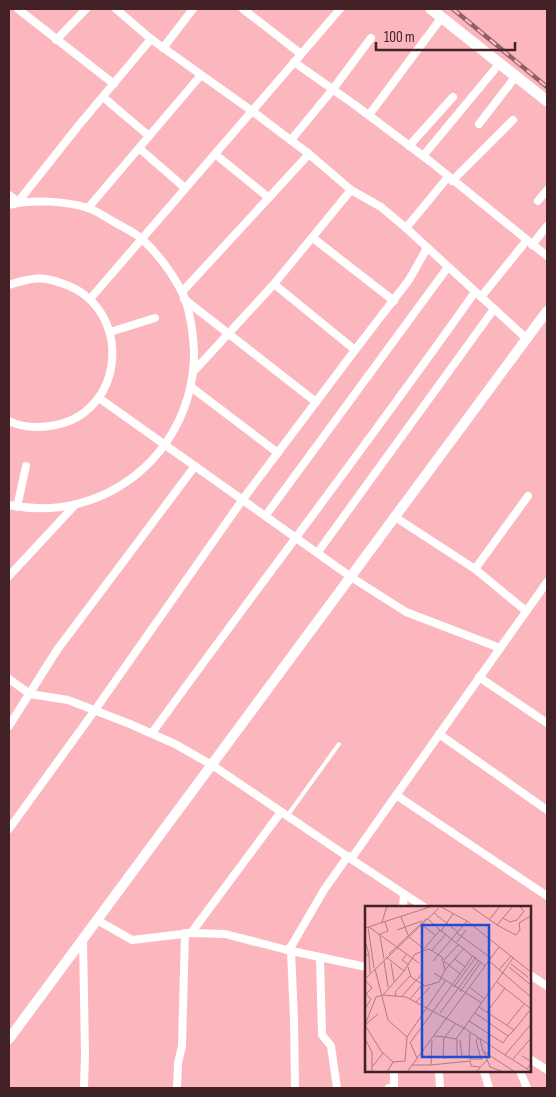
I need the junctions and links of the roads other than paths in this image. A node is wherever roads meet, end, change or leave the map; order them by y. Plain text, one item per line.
1 (18, 9) edge
2 (86, 9) edge
3 (116, 9) edge
4 (193, 9) edge
5 (243, 9) edge
6 (340, 9) edge
7 (431, 9) edge
8 (442, 17) junction
9 (371, 38) dead end
10 (56, 40) junction
11 (151, 40) junction
12 (163, 48) junction
13 (301, 54) junction
14 (294, 62) junction
15 (500, 63) junction
16 (202, 75) junction
17 (516, 76) junction
18 (114, 84) junction
19 (333, 89) junction
20 (103, 97) junction
21 (453, 97) dead end
22 (547, 101) edge
23 (252, 111) junction
24 (368, 115) junction
25 (513, 120) dead end
26 (479, 124) dead end
27 (149, 136) junction
28 (291, 140) junction
29 (410, 146) junction
30 (139, 148) junction
31 (215, 154) junction
32 (309, 154) junction
33 (423, 156) junction
34 (450, 179) junction
35 (185, 188) junction
36 (352, 190) junction
37 (547, 190) edge
38 (9, 195) edge
39 (269, 198) junction
40 (538, 201) dead end
41 (18, 202) junction
42 (9, 205) edge
43 (88, 208) junction
44 (547, 226) edge
45 (406, 228) junction
46 (313, 238) junction
47 (142, 239) junction
48 (529, 243) junction
49 (428, 248) junction
50 (547, 256) edge
51 (448, 267) junction
52 (10, 282) edge
53 (274, 284) junction
54 (183, 295) junction
55 (478, 295) junction
56 (90, 299) junction
57 (394, 301) junction
58 (494, 309) junction
59 (547, 311) edge
60 (155, 318) dead end
61 (110, 332) junction
62 (229, 334) junction
63 (527, 339) junction
64 (355, 350) junction
65 (194, 371) junction
66 (191, 387) junction
67 (99, 398) junction
68 (316, 402) junction
69 (9, 421) edge
70 (166, 445) junction
71 (278, 454) junction
72 (26, 466) dead end
73 (195, 466) junction
74 (528, 496) dead end
75 (243, 499) junction
76 (9, 505) edge
77 (74, 505) junction
78 (18, 507) junction
79 (266, 515) junction
80 (395, 517) junction
81 (297, 537) junction
82 (318, 552) junction
83 (475, 570) junction
84 (9, 576) edge
85 (351, 577) junction
86 (547, 582) edge
87 (526, 611) junction
88 (500, 648) junction
89 (479, 678) junction
90 (9, 679) edge
91 (30, 694) junction
92 (95, 710) junction
93 (546, 720) edge
94 (9, 726) edge
95 (152, 733) junction
96 (439, 734) junction
97 (339, 744) dead end
98 (212, 765) junction
99 (396, 795) junction
100 (547, 810) edge
101 (284, 814) junction
102 (9, 829) edge
103 (349, 858) junction
104 (404, 894) junction
105 (547, 896) edge
106 (403, 906) edge
107 (422, 906) edge
108 (97, 920) junction
109 (188, 933) junction
110 (83, 939) junction
111 (289, 951) junction
112 (320, 957) junction
113 (365, 967) edge
114 (531, 976) edge
115 (547, 986) edge
116 (9, 1039) edge
117 (531, 1060) edge
118 (547, 1070) edge
119 (394, 1072) edge
120 (439, 1072) edge
121 (484, 1072) edge
122 (520, 1072) edge
123 (84, 1088) edge
124 (177, 1088) edge
125 (295, 1088) edge
126 (337, 1088) edge
127 (393, 1088) edge
128 (440, 1088) edge
129 (489, 1088) edge
130 (527, 1088) edge

1 - 10 street
2 - 10 street
3 - 11 street
4 - 12 street
5 - 13 street
6 - 13 street
7 - 8 main road
8 - 15 main road
8 - 24 street
9 - 19 street
10 - 18 street
11 - 12 street
11 - 18 street
12 - 16 street
13 - 14 street
14 - 19 street
14 - 23 street
15 - 17 main road
15 - 33 street
16 - 23 street
16 - 27 street
17 - 22 main road
17 - 26 street
18 - 20 street
19 - 24 street
19 - 28 street
20 - 27 street
20 - 41 street
21 - 29 street
23 - 28 street
23 - 31 street
24 - 29 street
25 - 34 street
27 - 30 street
28 - 32 street
29 - 33 street
30 - 35 street
30 - 43 street
31 - 35 street
31 - 39 street
32 - 36 street
32 - 39 street
33 - 34 street
34 - 45 street
34 - 48 street
35 - 47 street
36 - 45 street
36 - 46 street
37 - 40 street
38 - 41 street
39 - 54 street
41 - 42 street
41 - 43 street
43 - 47 street
44 - 48 street
45 - 49 street
46 - 53 street
46 - 57 street
47 - 54 street
47 - 56 street
48 - 50 street
48 - 55 street
49 - 51 street
49 - 57 street
51 - 55 street
51 - 79 street
52 - 56 street
53 - 62 street
53 - 64 street
54 - 62 street
54 - 65 street
55 - 58 street
55 - 81 street
56 - 61 street
57 - 64 street
58 - 63 street
58 - 82 street
59 - 63 main road
60 - 61 street
61 - 67 street
62 - 65 street
62 - 68 street
63 - 80 main road
64 - 68 street
65 - 66 street
66 - 70 street
66 - 71 street
67 - 69 street
67 - 70 street
68 - 71 street
70 - 73 street
70 - 77 street
71 - 75 street
72 - 78 street
73 - 75 street
73 - 91 street
74 - 83 street
75 - 79 street
75 - 92 street
76 - 78 street
77 - 78 street
77 - 84 street
79 - 81 street
80 - 83 street
80 - 85 main road
81 - 82 street
81 - 95 street
82 - 85 street
83 - 87 street
85 - 88 street
85 - 98 main road
86 - 87 street
87 - 88 street
88 - 89 street
89 - 93 street
89 - 96 street
90 - 91 street
91 - 92 street
91 - 94 street
92 - 95 street
92 - 102 street
95 - 98 street
96 - 99 street
96 - 100 street
97 - 101 lane
98 - 101 street
98 - 108 main road
99 - 103 street
99 - 105 street
101 - 103 street
101 - 109 street
103 - 104 street
103 - 111 street
104 - 106 street
104 - 107 street
108 - 109 street
108 - 110 main road
109 - 111 street
109 - 124 street
110 - 116 main road
110 - 123 street
111 - 112 street
111 - 125 street
112 - 113 street
112 - 126 street
114 - 115 street
117 - 118 street
119 - 127 street
120 - 128 street
121 - 129 street
122 - 130 street

